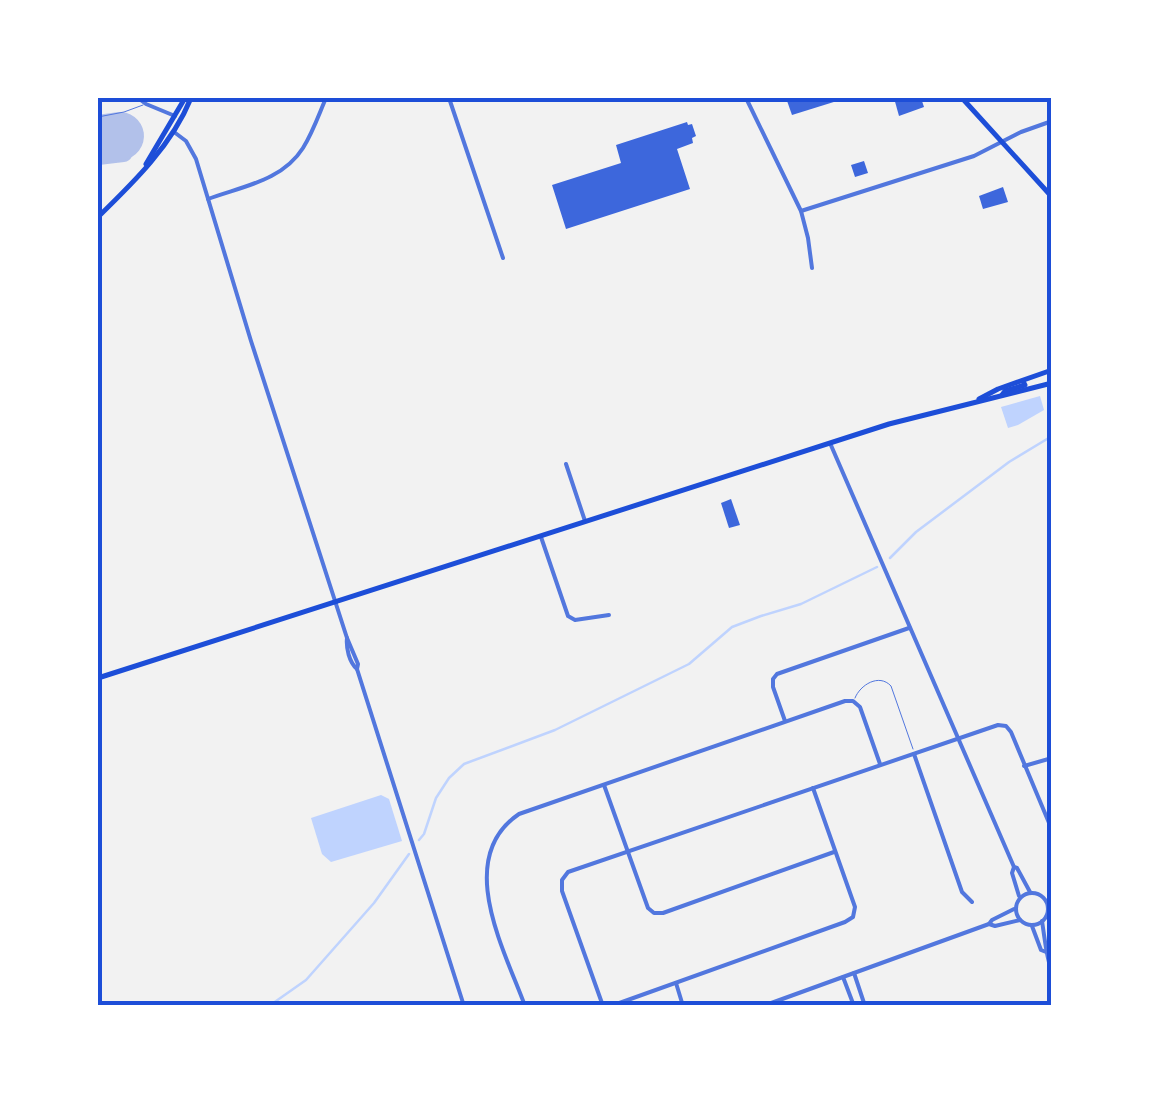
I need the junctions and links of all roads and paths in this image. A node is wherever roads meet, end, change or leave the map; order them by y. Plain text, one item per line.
1 (138, 98) edge
2 (188, 98) edge
3 (326, 98) edge
4 (449, 98) edge
5 (746, 98) edge
6 (962, 98) edge
7 (146, 104) junction
8 (175, 116) junction
9 (98, 117) edge
10 (1052, 121) edge
11 (174, 132) junction
12 (1002, 142) junction
13 (145, 167) junction
14 (1052, 197) edge
15 (208, 199) junction
16 (801, 210) junction
17 (98, 217) edge
18 (503, 258) dead end
19 (812, 268) dead end
20 (1052, 370) edge
21 (1023, 380) junction
22 (1052, 383) edge
23 (1000, 397) junction
24 (976, 400) junction
25 (830, 442) junction
26 (566, 464) dead end
27 (585, 522) junction
28 (541, 537) junction
29 (336, 603) junction
30 (609, 615) dead end
31 (910, 628) junction
32 (98, 678) edge
33 (853, 701) junction
34 (785, 722) junction
35 (957, 738) junction
36 (914, 752) junction
37 (1052, 758) edge
38 (880, 764) junction
39 (1024, 766) junction
40 (604, 785) junction
41 (813, 788) junction
42 (1052, 830) edge
43 (628, 852) junction
44 (836, 852) junction
45 (1014, 867) junction
46 (1030, 892) junction
47 (1052, 896) edge
48 (1044, 897) junction
49 (1020, 898) junction
50 (972, 902) dead end
51 (1015, 908) junction
52 (1050, 910) edge
53 (1020, 920) junction
54 (1042, 922) junction
55 (989, 924) junction
56 (1031, 925) junction
57 (1046, 952) junction
58 (854, 973) junction
59 (1052, 973) edge
60 (843, 977) junction
61 (676, 983) junction
62 (464, 1006) edge
63 (525, 1006) edge
64 (604, 1006) edge
65 (611, 1006) edge
66 (683, 1006) edge
67 (763, 1006) edge
68 (854, 1006) edge
69 (865, 1006) edge

1 - 7 street
2 - 8 main road
2 - 11 main road
3 - 15 street
4 - 18 street
5 - 16 street
6 - 12 main road
7 - 8 street
7 - 9 lane
8 - 13 main road
10 - 12 street
11 - 13 main road
11 - 15 street
12 - 14 main road
12 - 16 street
13 - 17 main road
15 - 29 street
16 - 19 street
20 - 21 main road
21 - 23 main road
21 - 24 main road
22 - 23 main road
23 - 24 main road
24 - 25 main road
25 - 27 main road
25 - 31 street
26 - 27 street
27 - 28 main road
28 - 29 main road
28 - 30 street
29 - 32 main road
29 - 62 street
31 - 34 street
31 - 35 street
33 - 34 street
33 - 36 lane
33 - 38 street
34 - 40 street
35 - 36 street
35 - 39 street
35 - 45 street
36 - 38 street
36 - 50 street
37 - 39 street
38 - 41 street
39 - 42 street
40 - 43 street
40 - 63 street
41 - 43 street
41 - 44 street
43 - 44 street
43 - 64 street
44 - 61 street
45 - 46 street
45 - 49 street
46 - 48 street
46 - 49 street
47 - 48 street
48 - 52 street
49 - 51 street
51 - 53 street
51 - 55 street
52 - 54 street
53 - 55 street
53 - 56 street
54 - 56 street
54 - 57 street
55 - 58 street
56 - 57 street
57 - 59 street
58 - 60 street
58 - 69 street
60 - 67 street
60 - 68 street
61 - 65 street
61 - 66 street

